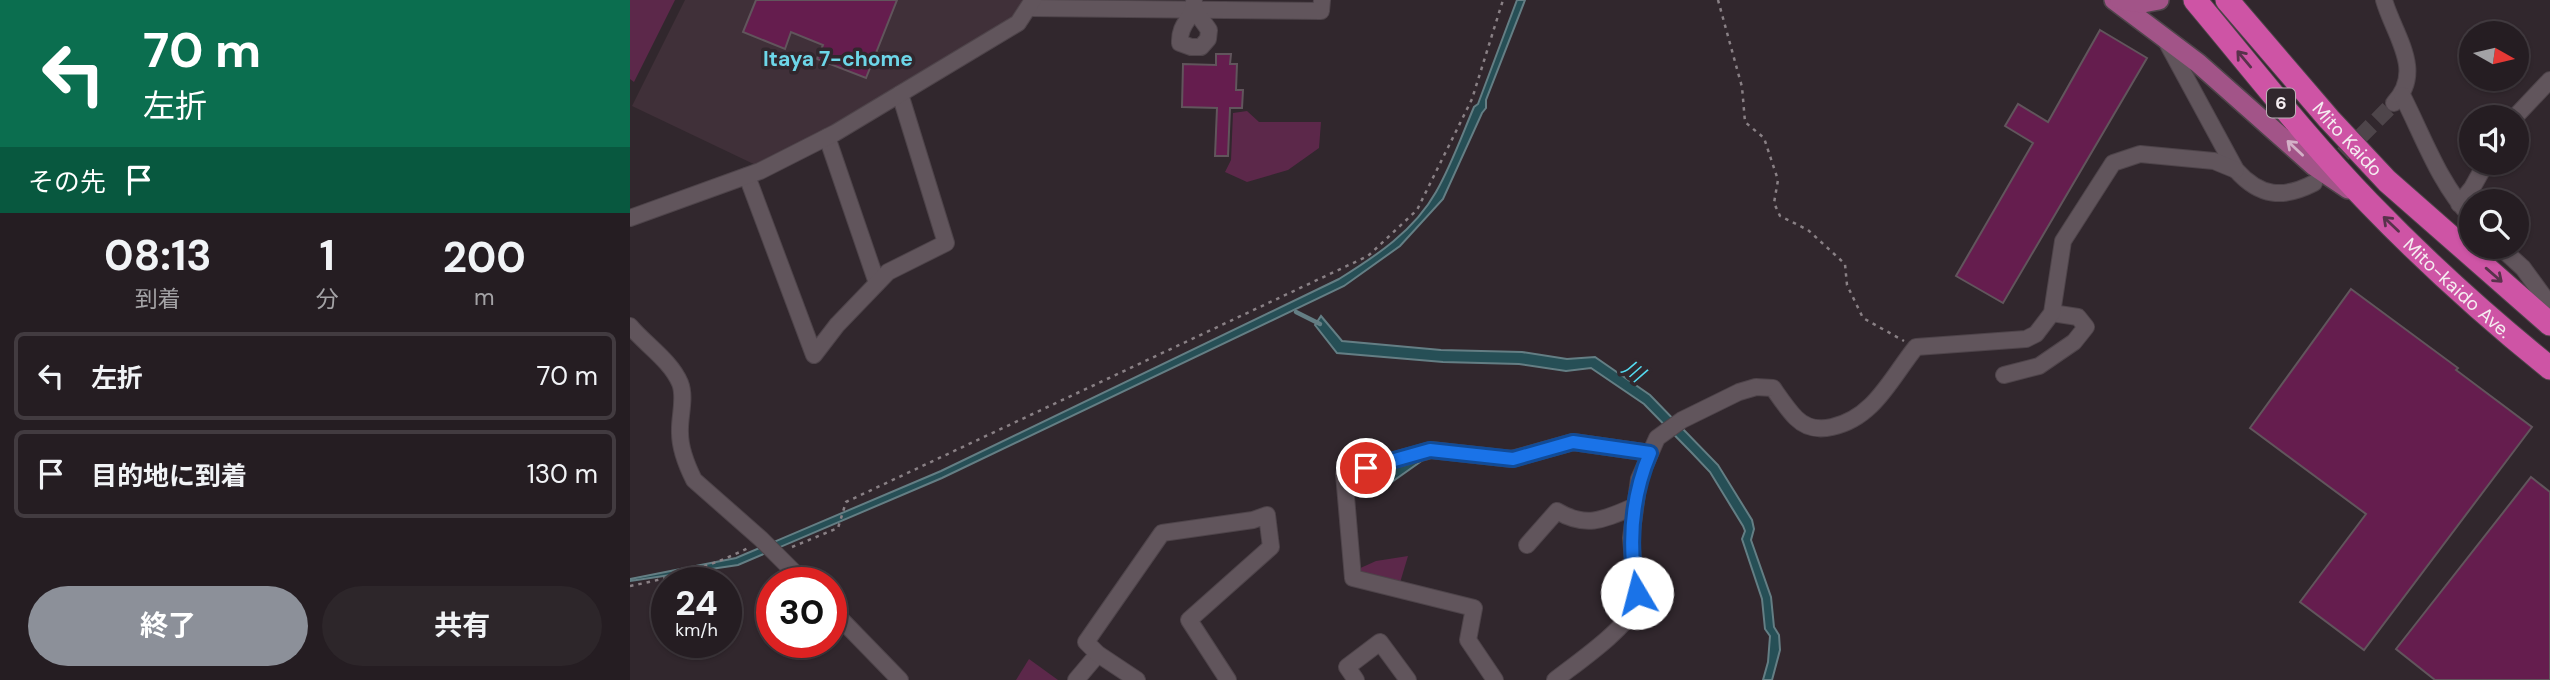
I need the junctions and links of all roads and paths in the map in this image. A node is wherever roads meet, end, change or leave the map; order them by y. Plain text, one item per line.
1 (1322, 0) edge
2 (1503, 0) edge
3 (1718, 0) edge
4 (2114, 0) edge
5 (2120, 0) edge
6 (2159, 0) edge
7 (2195, 0) edge
8 (2227, 0) edge
9 (2384, 0) edge
10 (1031, 4) edge
11 (1130, 4) edge
12 (1194, 5) edge
13 (1257, 5) edge
14 (2163, 36) junction
15 (2550, 80) edge
16 (900, 94) junction
17 (2526, 105) edge
18 (827, 137) junction
19 (2236, 170) junction
20 (747, 176) junction
21 (2314, 183) tunnel mouth
22 (2369, 203) junction
23 (2459, 204) edge
24 (630, 218) edge
25 (2513, 259) edge
26 (877, 283) junction
27 (2550, 305) edge
28 (2052, 313) junction
29 (2550, 324) edge
30 (630, 326) edge
31 (1916, 347) junction
32 (2550, 368) edge
33 (2004, 375) dead end
34 (1650, 453) junction
35 (1635, 506) junction
36 (761, 539) junction
37 (1527, 545) dead end
38 (776, 554) junction
39 (789, 567) edge
40 (630, 586) edge
41 (847, 625) edge
42 (1098, 654) junction
43 (900, 680) edge
44 (1076, 680) edge
45 (1136, 680) edge
46 (1228, 680) edge
47 (1356, 680) edge
48 (1408, 680) edge
49 (1495, 680) edge
50 (1555, 680) edge

1 - 13 street
2 - 38 path
3 - 31 path
4 - 14 main road
5 - 6 main road
22 -> 7 highway, Mito Kaido / 6
8 -> 29 highway, Mito-kaido Ave. / 6
9 - 23 street
10 - 11 street
10 - 16 street
11 - 12 street
12 - 13 street
14 - 19 street
22 -> 14 main road
15 - 17 street
16 - 18 street
16 - 26 street
18 - 20 street
18 - 26 street
19 - 21 street
19 - 28 street
20 - 24 street
20 - 26 street
32 -> 22 highway, Mito-kaido Ave. / 6
25 - 27 street
28 - 31 street
28 - 33 street
30 - 36 street
31 - 34 street
34 - 35 street
34 - 49 street
35 - 37 street
35 - 50 street
36 - 38 street
36 - 40 path
38 - 39 street
41 - 43 street
42 - 44 street
42 - 45 street
42 - 46 street
47 - 48 street

